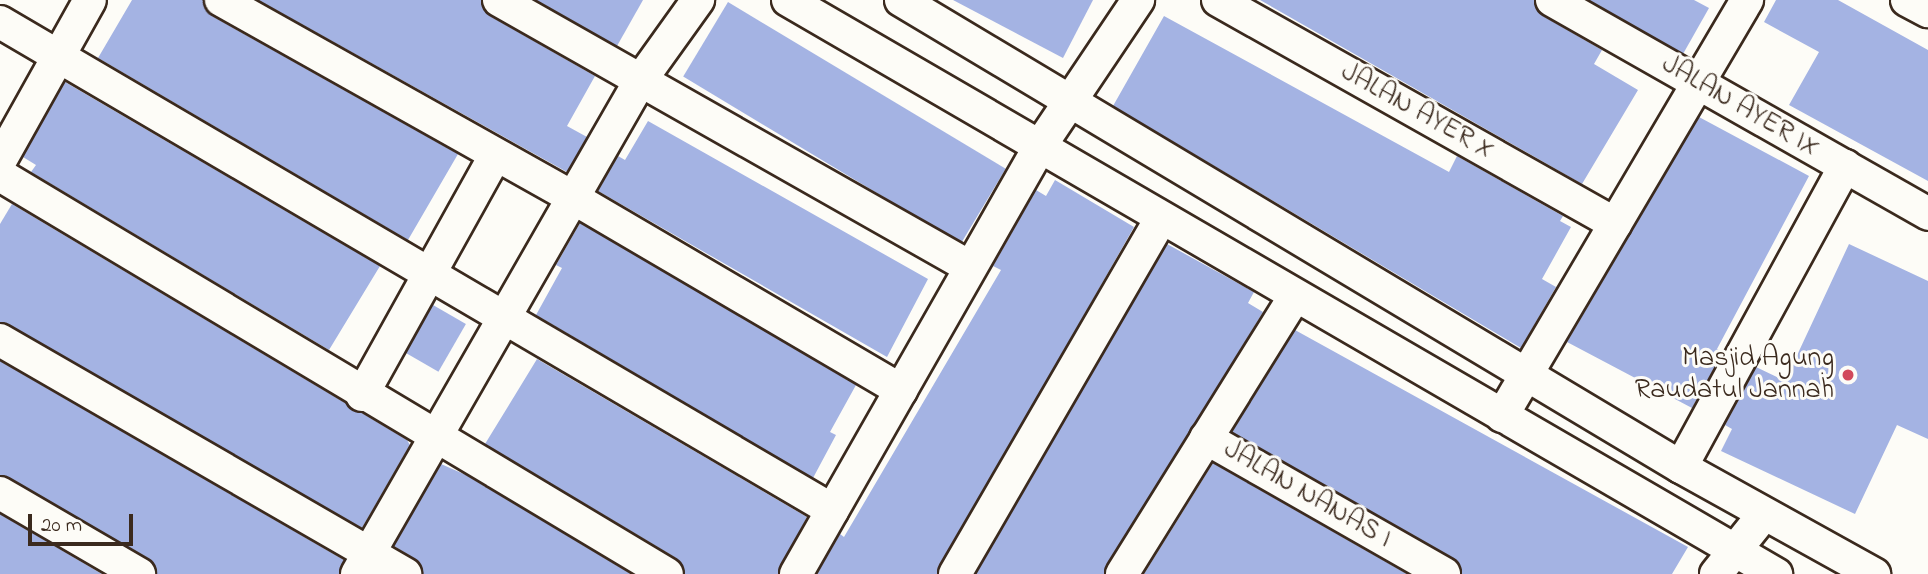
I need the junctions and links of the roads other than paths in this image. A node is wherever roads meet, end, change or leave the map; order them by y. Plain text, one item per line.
1 (90, 0) edge
2 (221, 0) edge
3 (499, 0) edge
4 (698, 0) edge
5 (788, 0) edge
6 (901, 0) edge
7 (1138, 0) edge
8 (1218, 0) edge
9 (1552, 0) edge
10 (1746, 0) edge
11 (1907, 0) edge
12 (1928, 11) edge
13 (0, 22) edge
14 (58, 56) junction
15 (640, 81) junction
16 (1697, 82) junction
17 (1069, 100) junction
18 (1040, 146) junction
19 (495, 156) junction
20 (0, 161) edge
21 (1845, 166) junction
22 (0, 176) edge
23 (575, 199) junction
24 (1928, 214) edge
25 (1161, 218) junction
26 (1615, 224) junction
27 (970, 267) junction
28 (429, 274) junction
29 (1295, 296) junction
30 (504, 320) junction
31 (0, 340) edge
32 (1527, 372) junction
33 (901, 390) junction
34 (362, 396) junction
35 (1502, 416) junction
36 (436, 437) junction
37 (1206, 438) junction
38 (1681, 467) junction
39 (0, 493) edge
40 (832, 510) junction
41 (1764, 514) junction
42 (363, 564) edge
43 (1726, 564) edge
44 (139, 574) edge
45 (405, 574) edge
46 (667, 574) edge
47 (796, 574) edge
48 (955, 574) edge
49 (1123, 574) edge
50 (1444, 574) edge
51 (1776, 574) edge
52 (1874, 574) edge

1 - 14 street
2 - 19 street
3 - 15 street
4 - 15 street
5 - 18 street
6 - 17 street
7 - 17 street
8 - 26 street, JALAN AYER X
9 - 16 street, JALAN AYER IX
10 - 16 street
11 - 12 street
13 - 14 street
14 - 20 street
14 - 28 street
15 - 23 street
15 - 27 street
16 - 21 street, JALAN AYER IX
16 - 26 street
17 - 18 street
17 - 32 street
18 - 25 street
18 - 27 street
19 - 23 street
19 - 28 street
21 - 24 street, JALAN AYER IX
21 - 38 street
22 - 34 street
23 - 30 street
23 - 33 street
25 - 29 street
25 - 48 street
26 - 32 street
27 - 33 street
28 - 30 street
28 - 34 street
29 - 35 street
29 - 37 street
30 - 36 street
30 - 40 street
31 - 42 street
32 - 35 street
32 - 38 street
33 - 40 street
34 - 36 street
35 - 43 street
36 - 42 street
36 - 46 street
37 - 49 street
37 - 50 street, JALAN NANAS I
38 - 41 street
39 - 44 street
40 - 47 street
41 - 43 street
41 - 52 street
42 - 45 street
43 - 51 street

